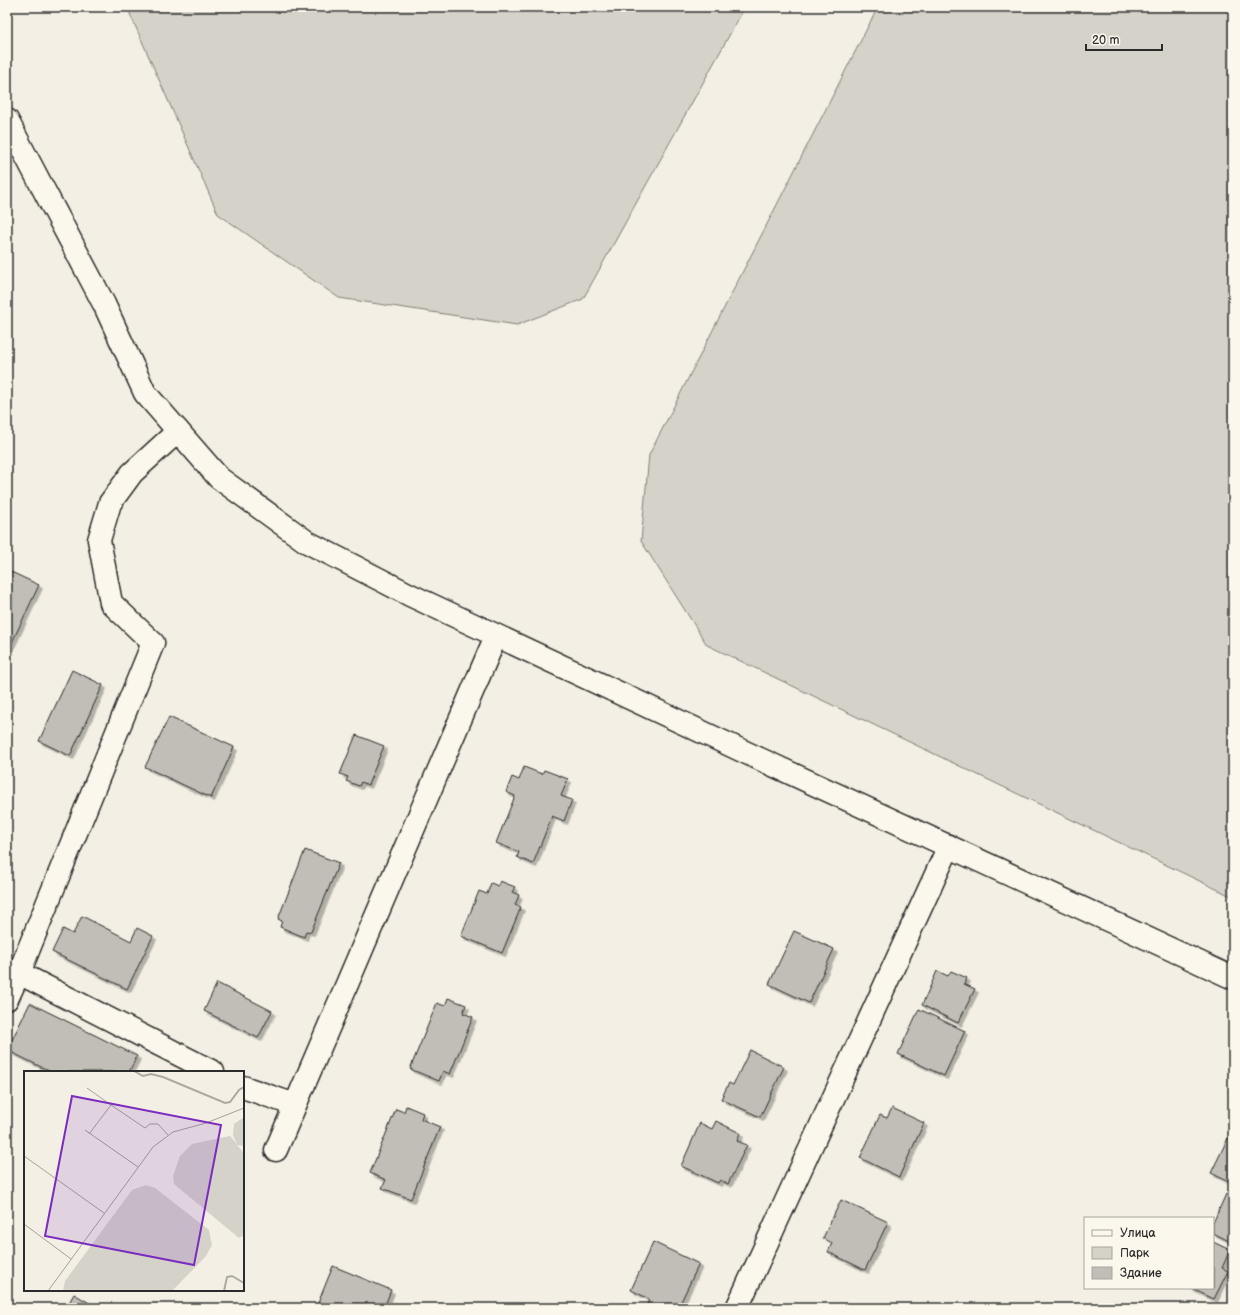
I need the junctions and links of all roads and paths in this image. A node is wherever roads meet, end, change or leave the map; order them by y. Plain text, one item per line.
1 (7, 120) edge
2 (178, 432) junction
3 (496, 636) junction
4 (949, 846) junction
5 (19, 973) junction
6 (1233, 978) edge
7 (7, 999) edge
8 (211, 1071) edge
9 (244, 1087) edge
10 (295, 1105) junction
11 (276, 1150) dead end
12 (737, 1308) edge

1 - 2 street
2 - 3 street
2 - 5 street
3 - 4 street
3 - 10 street
4 - 6 street
4 - 12 street
5 - 7 street
5 - 8 street
9 - 10 street
10 - 11 street

